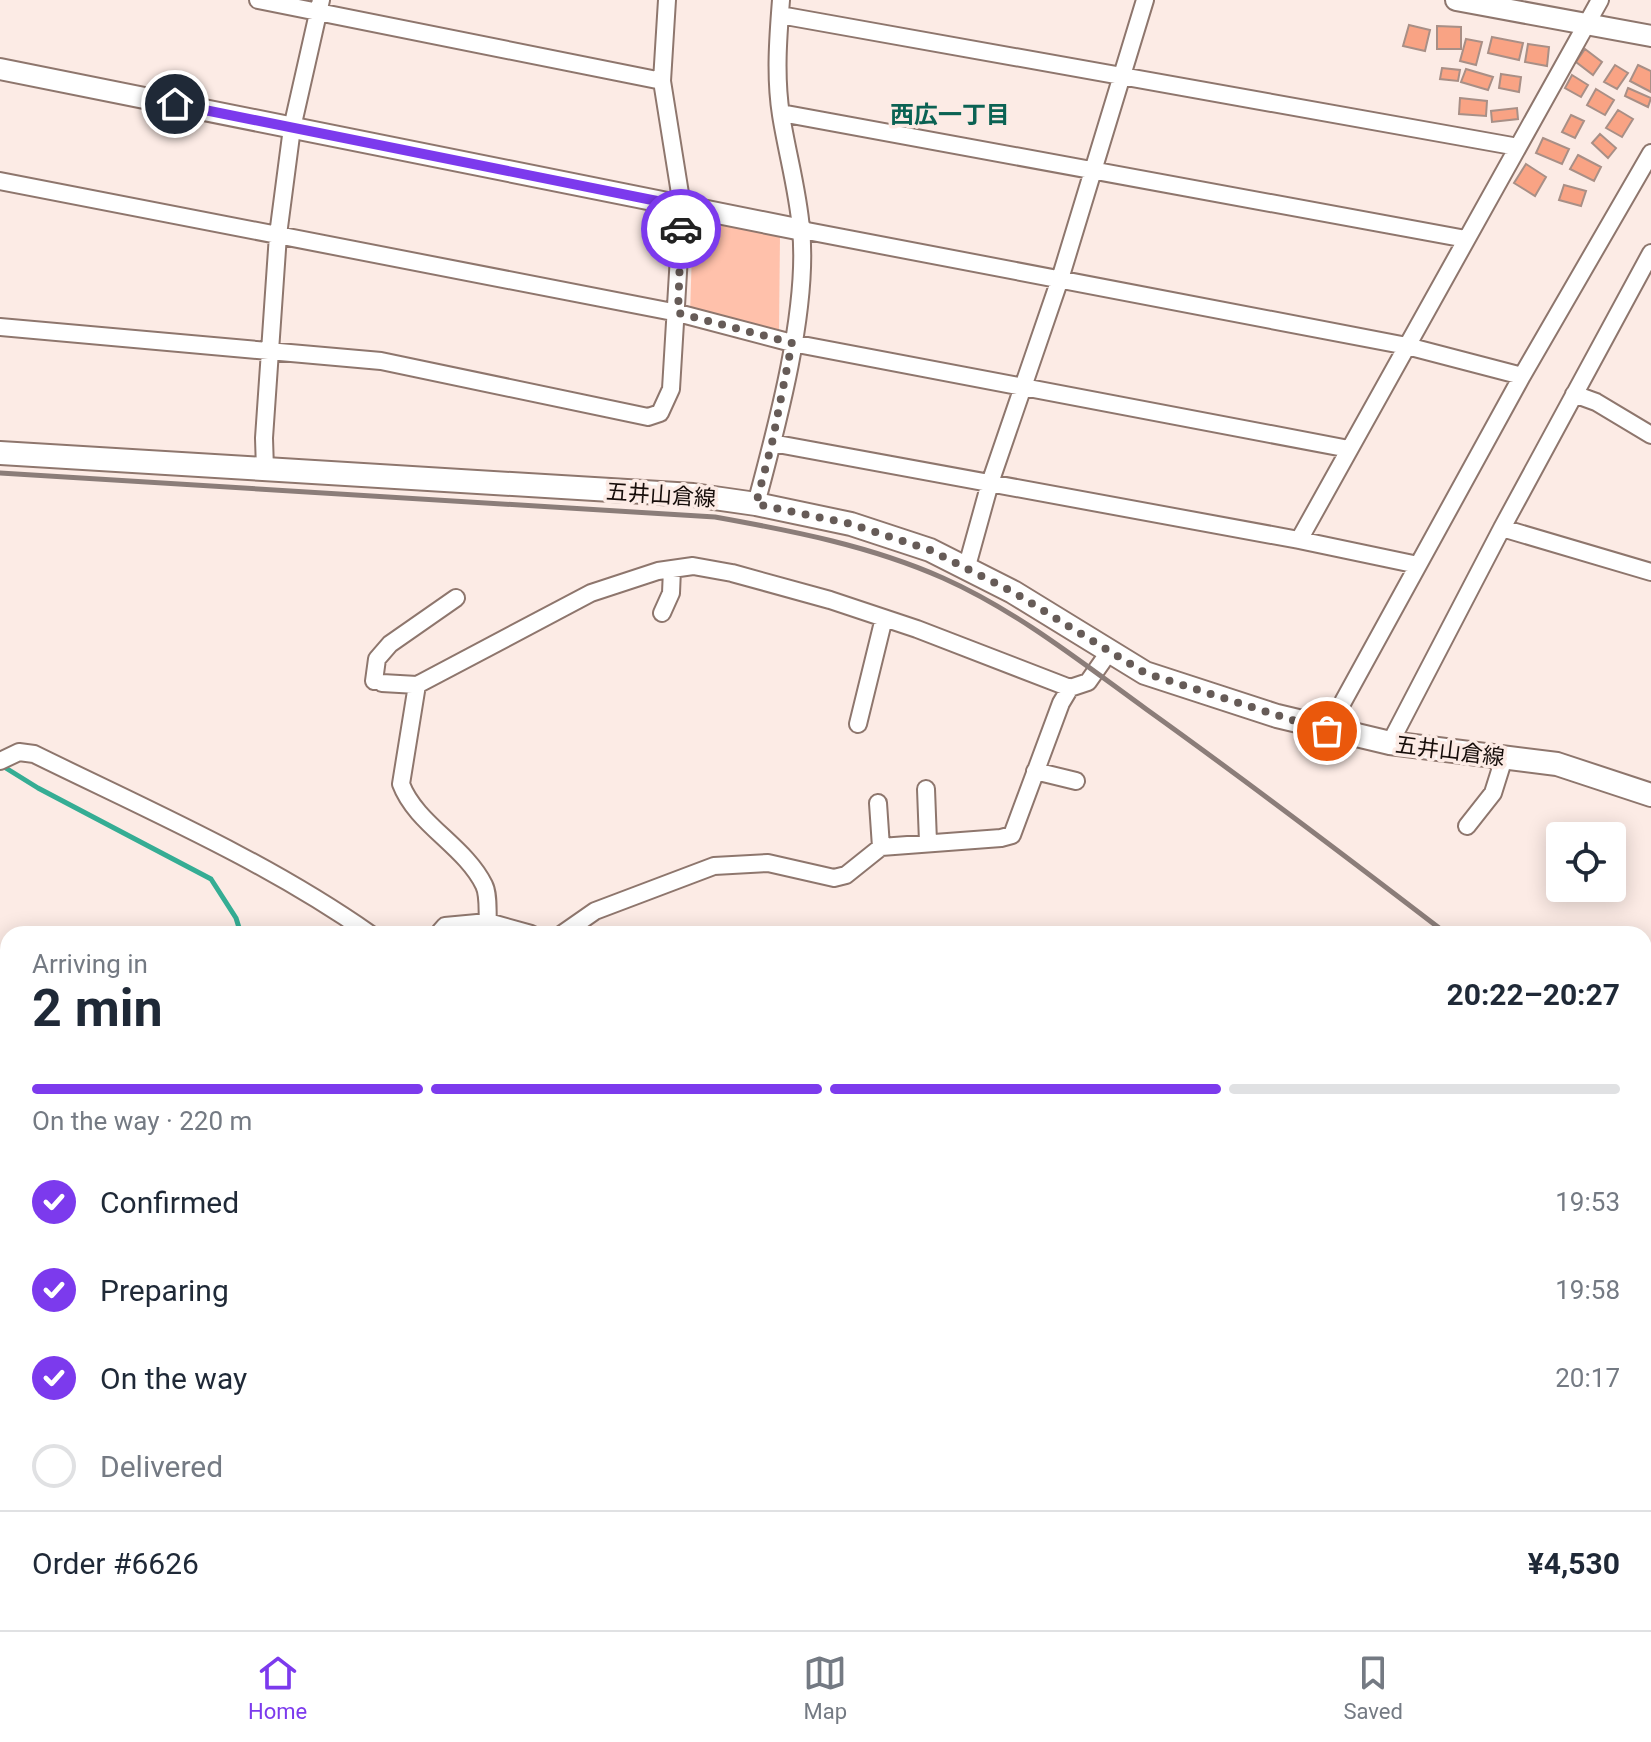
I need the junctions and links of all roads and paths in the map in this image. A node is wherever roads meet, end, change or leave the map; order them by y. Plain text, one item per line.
1 (258, 0) edge
2 (667, 0) edge
3 (1145, 0) edge
4 (1456, 0) edge
5 (1600, 0) edge
6 (320, 6) edge
7 (781, 7) edge
8 (1586, 25) junction
9 (1651, 36) edge
10 (0, 69) edge
11 (1122, 76) junction
12 (662, 81) junction
13 (781, 113) junction
14 (292, 128) junction
15 (1518, 147) junction
16 (1651, 153) edge
17 (1093, 170) junction
18 (0, 181) edge
19 (682, 206) junction
20 (802, 230) junction
21 (278, 235) junction
22 (1466, 239) junction
23 (1651, 253) edge
24 (1060, 279) junction
25 (678, 313) junction
26 (0, 327) edge
27 (792, 343) junction
28 (1407, 346) junction
29 (269, 350) junction
30 (1522, 376) junction
31 (1024, 386) junction
32 (1574, 394) junction
33 (1651, 435) edge
34 (772, 443) junction
35 (1349, 449) junction
36 (0, 453) edge
37 (265, 470) junction
38 (990, 483) junction
39 (756, 504) junction
40 (1502, 528) junction
41 (1299, 540) junction
42 (1418, 565) junction
43 (967, 566) junction
44 (672, 569) junction
45 (1651, 572) edge
46 (456, 598) dead end
47 (662, 613) dead end
48 (884, 618) junction
49 (1109, 652) junction
50 (417, 685) junction
51 (1070, 688) junction
52 (858, 724) dead end
53 (1327, 731) junction
54 (1390, 743) junction
55 (1504, 758) junction
56 (0, 761) edge
57 (1035, 771) junction
58 (1076, 781) dead end
59 (926, 789) dead end
60 (1651, 795) edge
61 (878, 803) dead end
62 (1467, 826) dead end
63 (928, 842) junction
64 (881, 847) junction
65 (488, 922) junction
66 (359, 926) edge
67 (445, 926) edge
68 (502, 926) edge
69 (573, 926) edge

1 - 6 street
2 - 12 street
3 - 11 street
4 - 8 street
5 - 8 street
6 - 12 street
6 - 14 street
7 - 11 street
7 - 13 street
8 - 9 street
8 - 15 street
10 - 14 street
11 - 15 street
11 - 17 street
12 - 19 street
13 - 17 street
13 - 20 street
14 - 19 street
14 - 21 street
15 - 22 street
16 - 30 street
17 - 22 street
17 - 24 street
18 - 21 street
19 - 20 street
19 - 25 street
20 - 24 street
20 - 27 street
21 - 25 street
21 - 29 street
22 - 28 street
23 - 32 street
24 - 28 street
24 - 31 street
25 - 27 street
25 - 29 street
26 - 29 street
27 - 31 street
27 - 34 street
28 - 30 street
28 - 35 street
29 - 37 street
30 - 42 street
31 - 35 street
31 - 38 street
32 - 33 street
32 - 40 street
34 - 38 street
34 - 39 street
35 - 41 street
36 - 37 main road, 五井山倉線
37 - 39 main road, 五井山倉線
38 - 41 street
38 - 43 street
39 - 43 main road, 五井山倉線
40 - 45 street
40 - 54 street
41 - 42 street
42 - 53 street
43 - 49 main road, 五井山倉線
44 - 47 street
44 - 48 street
44 - 50 street
46 - 50 street
48 - 51 street
48 - 52 street
49 - 51 street
49 - 53 main road, 五井山倉線
50 - 65 street
51 - 57 street
53 - 54 main road, 五井山倉線
54 - 55 main road, 五井山倉線
55 - 60 main road, 五井山倉線
55 - 62 street
56 - 66 street
57 - 58 street
57 - 63 street
59 - 63 street
61 - 64 street
63 - 64 street
64 - 69 street
65 - 67 street
65 - 68 street

